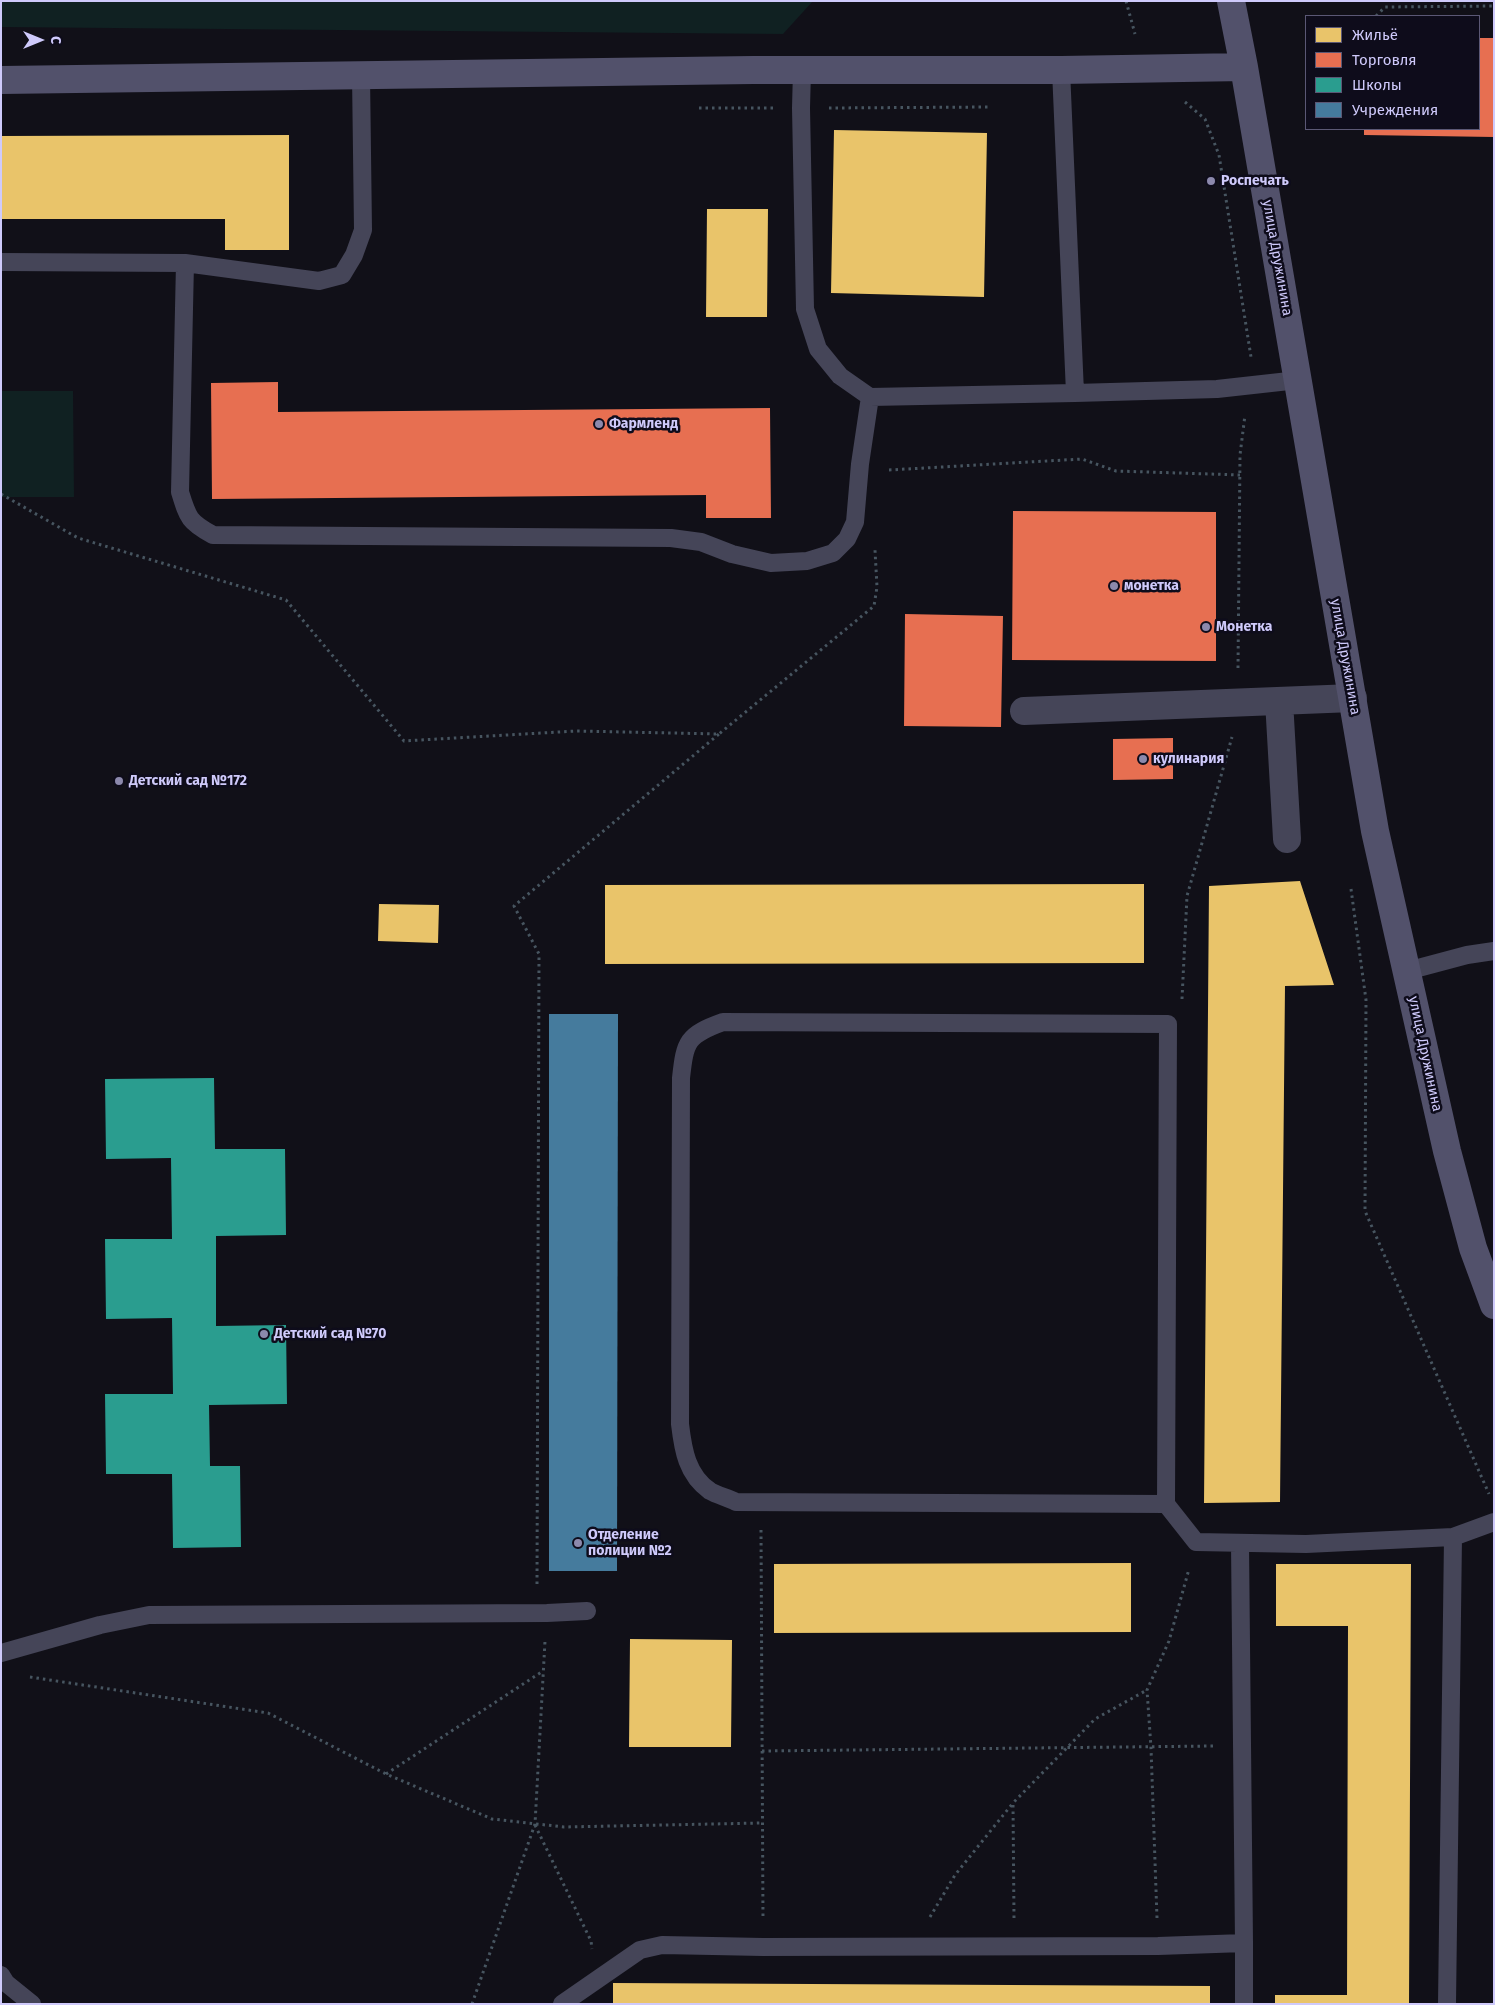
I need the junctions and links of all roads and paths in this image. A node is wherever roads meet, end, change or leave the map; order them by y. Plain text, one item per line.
1 (1126, 1) edge
2 (1230, 1) edge
3 (1494, 6) edge
4 (1377, 15) edge
5 (1244, 67) junction
6 (1145, 69) junction
7 (802, 70) junction
8 (1061, 70) junction
9 (361, 75) junction
10 (1, 80) edge
11 (1, 262) edge
12 (185, 263) junction
13 (1298, 380) junction
14 (1249, 385) junction
15 (1075, 393) junction
16 (870, 397) junction
17 (881, 471) dead end
18 (1240, 475) junction
19 (1, 494) edge
20 (875, 548) dead end
21 (1238, 670) dead end
22 (1352, 698) junction
23 (1279, 702) junction
24 (1024, 711) dead end
25 (1234, 729) dead end
26 (719, 734) junction
27 (1287, 839) dead end
28 (1350, 886) dead end
29 (1494, 951) edge
30 (1407, 970) junction
31 (1168, 1024) junction
32 (1494, 1305) edge
33 (1490, 1496) dead end
34 (761, 1503) junction
35 (1166, 1504) junction
36 (1494, 1522) edge
37 (1453, 1537) junction
38 (1196, 1542) junction
39 (1240, 1544) junction
40 (587, 1611) dead end
41 (542, 1613) junction
42 (1, 1653) edge
43 (544, 1671) junction
44 (22, 1674) dead end
45 (1147, 1690) junction
46 (1241, 1745) junction
47 (1151, 1748) junction
48 (1065, 1749) junction
49 (762, 1751) junction
50 (386, 1774) junction
51 (1013, 1803) junction
52 (762, 1823) junction
53 (535, 1824) junction
54 (1244, 1943) junction
55 (1158, 1946) junction
56 (763, 1947) junction
57 (912, 1947) junction
58 (1014, 1947) junction
59 (1, 1975) edge
60 (596, 1981) junction
61 (32, 2004) edge
62 (472, 2004) edge
63 (562, 2004) edge
64 (1244, 2004) edge
65 (1447, 2004) edge

1 - 6 path
2 - 5 main road, улица Дружинина
3 - 4 path
5 - 6 main road
5 - 13 main road, улица Дружинина
6 - 8 main road
6 - 14 path
7 - 8 main road
7 - 9 main road
7 - 16 lane
8 - 15 lane
9 - 10 main road
9 - 12 lane
11 - 12 lane
12 - 16 lane
13 - 14 lane
13 - 22 main road, улица Дружинина
14 - 15 lane
14 - 18 path
15 - 16 lane
17 - 18 path
18 - 21 path
19 - 26 path
20 - 26 path
22 - 23 street
22 - 30 main road, улица Дружинина
23 - 24 street
23 - 27 street
25 - 31 path
26 - 41 path
28 - 33 path
29 - 30 lane
30 - 32 main road, улица Дружинина
31 - 34 lane
31 - 35 lane
34 - 35 lane
34 - 49 path
35 - 38 lane
36 - 37 lane
37 - 39 lane
37 - 65 lane
38 - 39 lane
38 - 45 path
39 - 46 lane
40 - 41 lane
41 - 42 lane
41 - 43 path
43 - 50 path
43 - 53 path
44 - 50 path
45 - 47 path
45 - 48 path
46 - 47 path
46 - 54 lane
47 - 48 path
47 - 55 path
48 - 49 path
48 - 51 path
49 - 52 path
50 - 53 path
51 - 57 path
51 - 58 path
52 - 53 path
52 - 56 path
53 - 60 path
53 - 62 path
54 - 55 lane
54 - 64 lane
55 - 58 lane
56 - 57 lane
56 - 60 lane
57 - 58 lane
59 - 61 lane
60 - 63 lane

